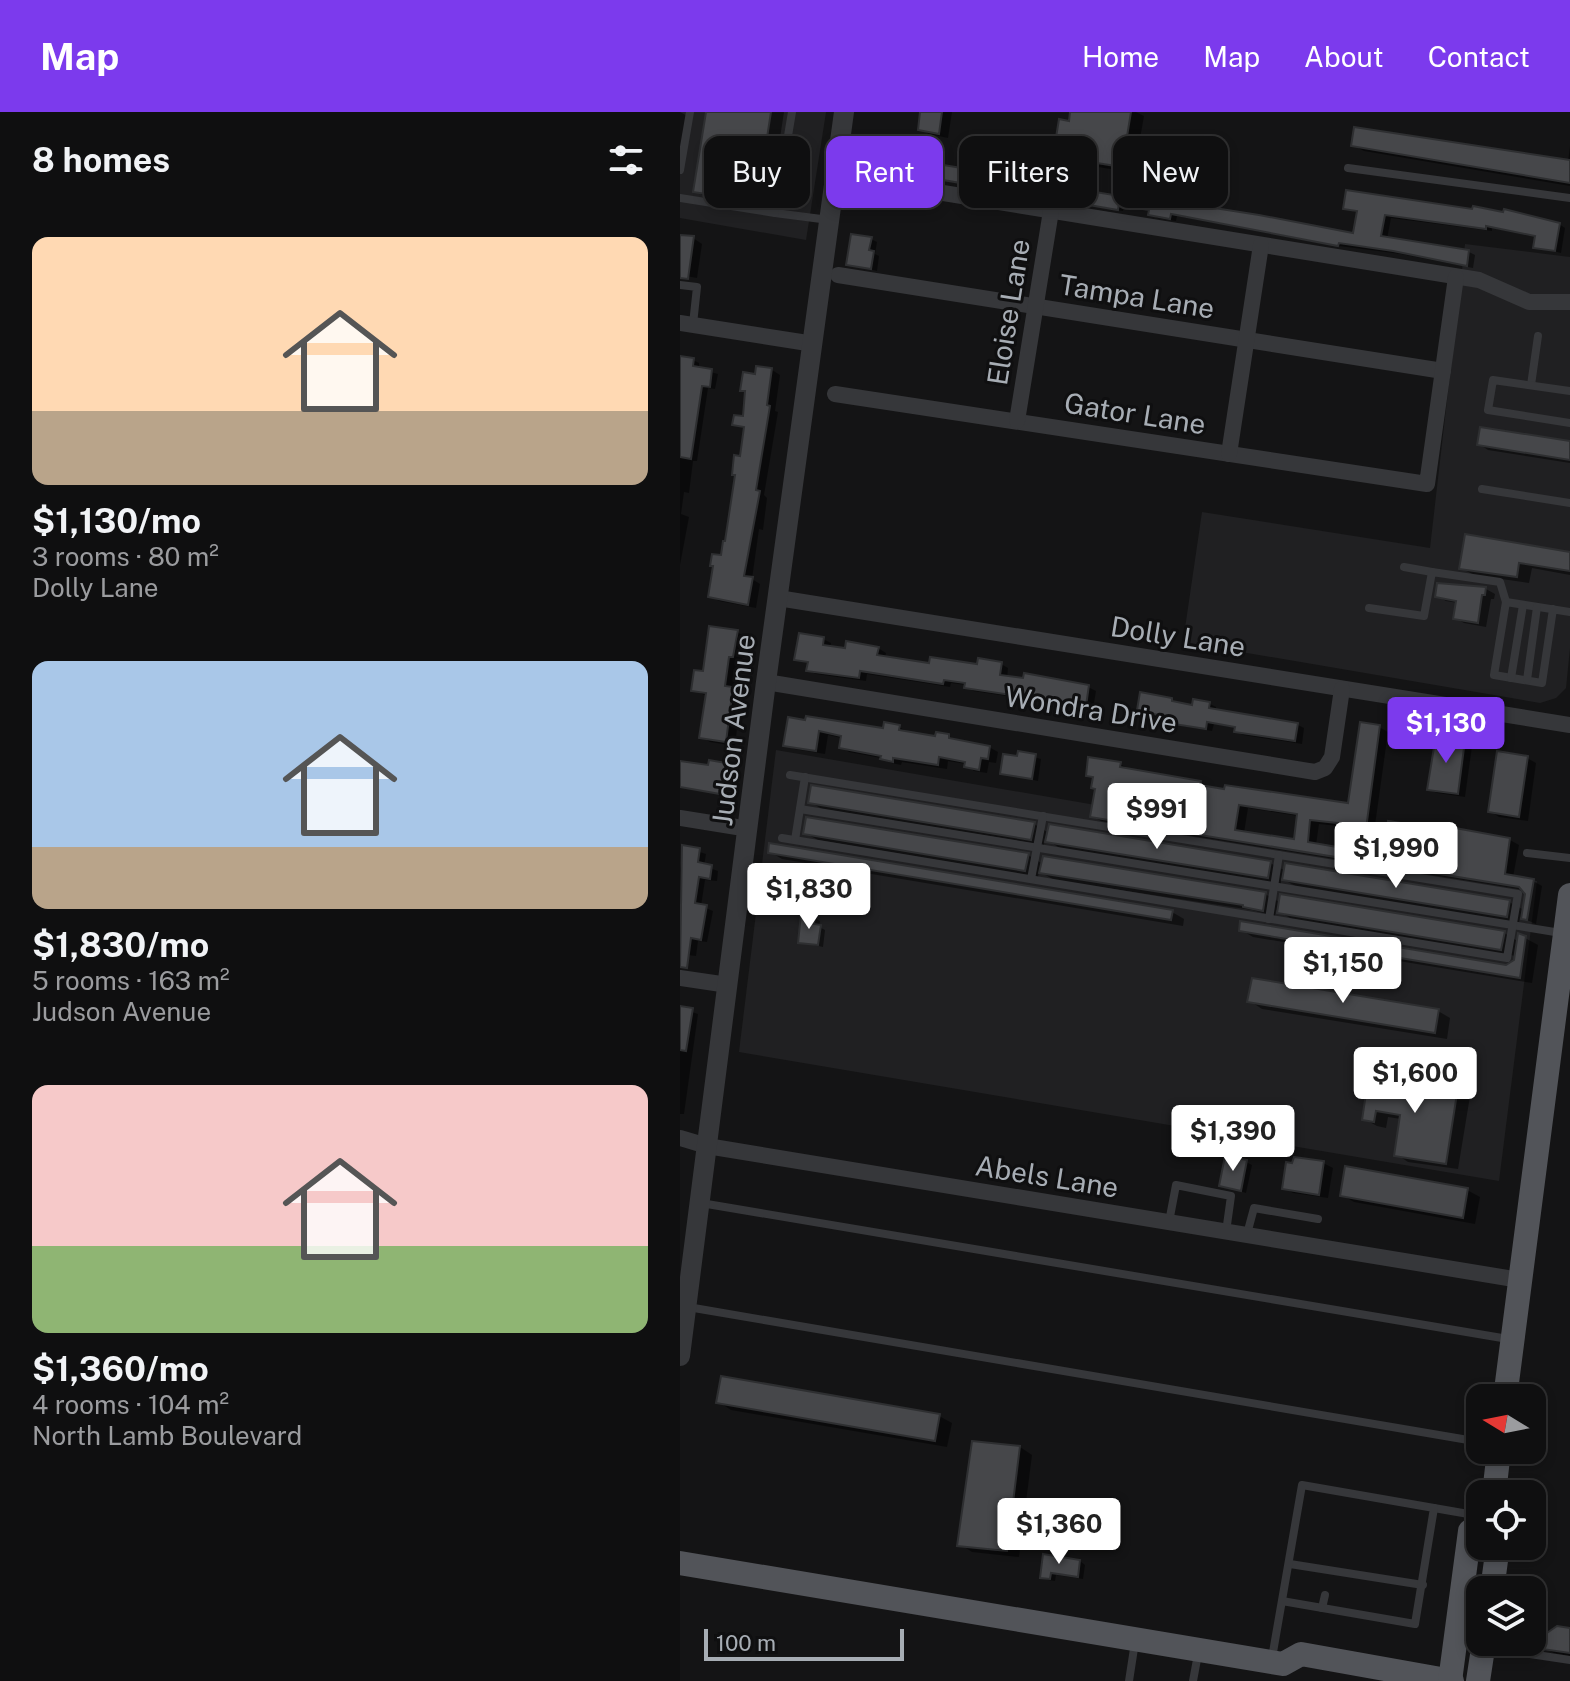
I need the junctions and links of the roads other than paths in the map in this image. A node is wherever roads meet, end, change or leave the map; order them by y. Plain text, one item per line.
1 (690, 112) edge
2 (792, 112) edge
3 (844, 112) edge
4 (1348, 168) dead end
5 (680, 170) edge
6 (943, 193) edge
7 (680, 198) edge
8 (1570, 198) edge
9 (1051, 211) junction
10 (775, 213) junction
11 (830, 220) junction
12 (1261, 245) junction
13 (831, 274) junction
14 (1456, 277) junction
15 (680, 285) edge
16 (1570, 302) edge
17 (1036, 306) junction
18 (686, 324) edge
19 (1538, 336) dead end
20 (1246, 340) junction
21 (814, 344) junction
22 (1443, 371) junction
23 (1531, 385) junction
24 (1570, 391) edge
25 (835, 394) dead end
26 (1017, 421) junction
27 (1570, 423) edge
28 (1229, 454) junction
29 (1482, 489) dead end
30 (1570, 503) edge
31 (1404, 567) dead end
32 (1432, 572) junction
33 (778, 598) junction
34 (1506, 602) junction
35 (1523, 605) junction
36 (1537, 607) junction
37 (1369, 608) dead end
38 (1553, 609) junction
39 (1570, 612) edge
40 (1511, 678) junction
41 (1527, 680) junction
42 (766, 682) junction
43 (1342, 689) junction
44 (1570, 725) edge
45 (790, 775) dead end
46 (805, 777) junction
47 (800, 809) junction
48 (1043, 816) junction
49 (680, 818) edge
50 (749, 829) junction
51 (782, 838) dead end
52 (795, 840) junction
53 (1037, 848) junction
54 (1527, 853) dead end
55 (1279, 855) junction
56 (1570, 858) edge
57 (1031, 879) junction
58 (1274, 886) junction
59 (1570, 895) edge
60 (1269, 919) junction
61 (1512, 925) junction
62 (1568, 934) edge
63 (680, 978) edge
64 (728, 985) junction
65 (680, 1138) edge
66 (707, 1146) junction
67 (700, 1203) junction
68 (1318, 1219) dead end
69 (1169, 1222) junction
70 (1226, 1232) junction
71 (1247, 1235) junction
72 (1520, 1280) junction
73 (687, 1307) junction
74 (1513, 1339) junction
75 (680, 1356) edge
76 (1507, 1384) edge
77 (1466, 1440) edge
78 (1434, 1508) junction
79 (1466, 1514) edge
80 (1466, 1560) edge
81 (680, 1563) edge
82 (1290, 1564) junction
83 (1423, 1585) junction
84 (1325, 1595) dead end
85 (1344, 1599) dead end
86 (1282, 1601) junction
87 (1360, 1602) dead end
88 (1376, 1606) dead end
89 (1322, 1608) junction
90 (1394, 1608) dead end
91 (1342, 1611) junction
92 (1357, 1614) junction
93 (1373, 1617) junction
94 (1392, 1620) junction
95 (1136, 1639) junction
96 (1199, 1649) junction
97 (1482, 1656) edge
98 (1543, 1656) edge
99 (1570, 1660) edge
100 (1283, 1669) edge
101 (1129, 1681) edge
102 (1193, 1681) edge
103 (1451, 1681) edge
104 (1478, 1681) edge

1 - 5 lane
2 - 10 lane
3 - 11 street, Judson Avenue
4 - 8 lane
6 - 9 street
7 - 10 lane
9 - 12 street
9 - 17 street, Eloise Lane
10 - 11 lane
11 - 13 street, Judson Avenue
12 - 14 street
12 - 20 street
13 - 17 street, Tampa Lane
13 - 21 street, Judson Avenue
14 - 16 street
14 - 22 street
15 - 18 lane
17 - 20 street, Tampa Lane
17 - 26 street, Eloise Lane
18 - 21 street
19 - 23 lane
20 - 22 street, Tampa Lane
20 - 28 street
21 - 33 street, Judson Avenue
22 - 28 street, Gator Lane
23 - 24 lane
23 - 27 lane
25 - 26 street, Gator Lane
26 - 28 street, Gator Lane
29 - 30 lane
31 - 32 lane
32 - 34 lane
32 - 37 lane
33 - 42 street, Judson Avenue
33 - 43 street, Dolly Lane
34 - 35 lane
34 - 40 lane
35 - 36 lane
35 - 40 lane
36 - 38 lane
36 - 41 lane
38 - 39 lane
38 - 41 lane
40 - 41 lane
42 - 43 street, Wondra Drive
42 - 50 street, Judson Avenue
43 - 44 street, Dolly Lane
45 - 46 lane
46 - 47 lane
46 - 48 lane
47 - 52 lane
47 - 53 lane
48 - 53 lane
48 - 55 lane
49 - 50 street
50 - 64 street, Judson Avenue
51 - 52 lane
52 - 57 lane
53 - 57 lane
53 - 58 lane
54 - 56 lane
55 - 58 lane
55 - 61 lane
57 - 60 lane
58 - 60 lane
58 - 61 lane
59 - 62 main road
60 - 61 lane
61 - 62 lane
62 - 72 main road
63 - 64 street
64 - 66 street, Judson Avenue
65 - 66 street, Abels Lane
66 - 67 street, Judson Avenue
66 - 69 street, Abels Lane
67 - 73 street, Judson Avenue
67 - 74 lane
68 - 71 lane
69 - 70 street, Abels Lane
69 - 70 lane
70 - 71 street, Abels Lane
71 - 72 street, Abels Lane
72 - 74 main road
73 - 75 street, Judson Avenue
73 - 77 lane
74 - 76 main road
78 - 79 lane
78 - 82 lane
78 - 83 lane
80 - 103 main road
81 - 95 main road
82 - 83 lane
82 - 86 lane
83 - 94 lane
84 - 89 lane
85 - 91 lane
86 - 89 lane
86 - 100 lane
87 - 92 lane
88 - 93 lane
89 - 91 lane
90 - 94 lane
91 - 92 lane
92 - 93 lane
93 - 94 lane
95 - 96 main road
95 - 101 lane
96 - 100 main road
96 - 102 lane
97 - 104 main road
98 - 99 lane
100 - 103 main road

